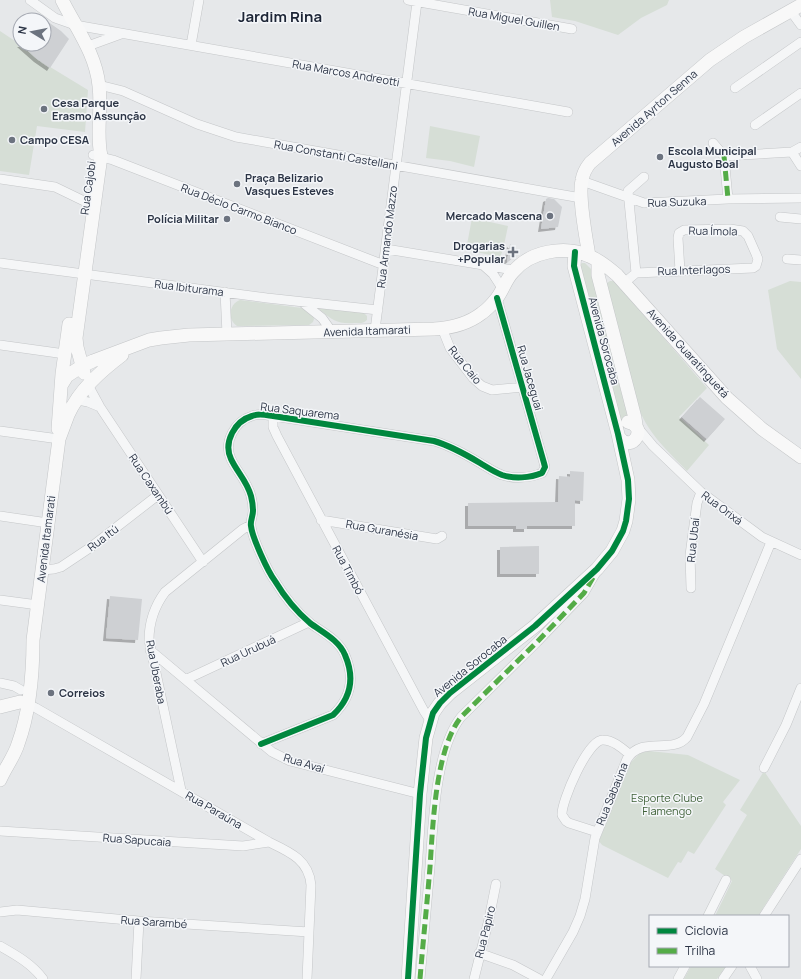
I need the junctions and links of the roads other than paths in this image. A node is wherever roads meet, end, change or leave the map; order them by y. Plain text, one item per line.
1 (30, 0) edge
2 (62, 0) edge
3 (199, 0) edge
4 (408, 0) edge
5 (417, 2) junction
6 (796, 8) edge
7 (74, 25) junction
8 (801, 25) edge
9 (572, 29) dead end
10 (123, 34) junction
11 (801, 42) edge
12 (190, 45) junction
13 (88, 46) junction
14 (407, 84) junction
15 (99, 86) junction
16 (735, 88) dead end
17 (801, 93) edge
18 (568, 112) dead end
19 (755, 125) dead end
20 (713, 143) dead end
21 (801, 147) edge
22 (98, 152) junction
23 (792, 152) junction
24 (724, 156) junction
25 (396, 166) junction
26 (801, 166) edge
27 (644, 176) dead end
28 (0, 180) edge
29 (582, 181) junction
30 (581, 198) junction
31 (801, 198) edge
32 (629, 199) junction
33 (728, 199) junction
34 (91, 203) junction
35 (780, 218) dead end
36 (801, 219) edge
37 (386, 249) junction
38 (575, 252) junction
39 (594, 258) junction
40 (786, 259) dead end
41 (801, 260) edge
42 (0, 263) edge
43 (384, 265) junction
44 (483, 266) junction
45 (753, 268) joint
46 (513, 270) junction
47 (680, 271) junction
48 (636, 273) junction
49 (81, 274) junction
50 (624, 282) junction
51 (225, 292) junction
52 (500, 293) junction
53 (302, 301) junction
54 (378, 310) junction
55 (442, 328) junction
56 (375, 330) junction
57 (332, 332) junction
58 (227, 334) junction
59 (0, 345) edge
60 (130, 348) junction
61 (65, 354) junction
62 (78, 365) junction
63 (88, 385) junction
64 (62, 386) junction
65 (523, 387) junction
66 (78, 400) junction
67 (100, 407) junction
68 (273, 416) junction
69 (636, 426) junction
70 (0, 431) edge
71 (619, 436) junction
72 (59, 439) junction
73 (633, 441) junction
74 (653, 446) junction
75 (801, 457) edge
76 (544, 463) joint
77 (625, 464) junction
78 (701, 492) junction
79 (158, 495) junction
80 (0, 516) edge
81 (321, 520) junction
82 (48, 523) junction
83 (250, 525) junction
84 (442, 536) dead end
85 (771, 542) junction
86 (801, 555) edge
87 (203, 562) junction
88 (597, 569) junction
89 (42, 570) junction
90 (692, 588) dead end
91 (0, 600) edge
92 (38, 605) junction
93 (309, 622) junction
94 (150, 650) junction
95 (187, 679) junction
96 (0, 683) edge
97 (801, 688) edge
98 (23, 698) junction
99 (0, 707) edge
100 (430, 720) junction
101 (261, 744) junction
102 (630, 754) junction
103 (764, 768) dead end
104 (2, 776) edge
105 (181, 790) junction
106 (420, 794) junction
107 (1, 830) edge
108 (597, 832) junction
109 (270, 842) junction
110 (801, 859) edge
111 (726, 880) dead end
112 (496, 884) dead end
113 (0, 912) edge
114 (708, 915) edge
115 (765, 915) edge
116 (139, 921) junction
117 (309, 932) junction
118 (0, 946) edge
119 (480, 953) junction
120 (684, 967) edge
121 (731, 967) edge
122 (751, 967) edge
123 (535, 978) edge
124 (43, 979) edge
125 (136, 979) edge
126 (307, 979) edge
127 (408, 979) edge
128 (420, 979) edge
129 (474, 979) edge
130 (546, 979) edge
131 (678, 979) edge
132 (724, 979) edge
133 (757, 979) edge

1 - 7 street, Rua Marcos Andreotti
2 - 7 main road, Rua Cajobi
3 - 12 street
4 - 5 street, Rua Miguel Guillen
5 - 9 street, Rua Miguel Guillen
5 - 14 street, Rua Armando Mazzo
6 - 8 street
6 - 29 main road, Avenida Ayrton Senna
7 - 10 street, Rua Marcos Andreotti
7 - 13 main road, Rua Cajobi
10 - 12 street, Rua Marcos Andreotti
10 - 13 street, Rua Marcos Andreotti
11 - 16 street
12 - 14 street, Rua Marcos Andreotti
13 - 15 main road, Rua Cajobi
14 - 18 street, Rua Marcos Andreotti
14 - 25 street, Rua Armando Mazzo
15 - 22 main road, Rua Cajobi
15 - 25 street, Rua Constanti Castellani
17 - 19 street
20 - 24 street
21 - 23 street
22 - 34 main road, Rua Cajobi
22 - 43 street, Rua Décio Carmo Bianco
23 - 24 street
23 - 26 street
24 - 33 street
25 - 30 street, Rua Constanti Castellani
25 - 37 street, Rua Armando Mazzo
27 - 32 street
28 - 34 street
29 - 30 main road, Avenida Ayrton Senna
29 - 32 street, Rua Suzuka
30 - 39 main road, Avenida Ayrton Senna
31 - 33 street, Rua Suzuka
32 - 33 street, Rua Suzuka
32 - 48 street
34 - 49 main road, Rua Cajobi
35 - 36 street
37 - 43 street, Rua Armando Mazzo
37 - 44 street
38 - 39 main road, Avenida Guaratinguetá
38 - 46 main road, Avenida Itamarati
38 - 71 main road, Avenida Sorocaba
39 - 50 main road, Avenida Guaratinguetá
39 - 69 main road, Avenida Sorocaba
40 - 41 street
42 - 49 street, Rua Ibiturama
43 - 54 street, Rua Armando Mazzo
44 - 46 street
44 - 52 street
45 - 47 street, Rua Interlagos
45 - 47 street, Rua Ímola
46 - 52 main road, Avenida Itamarati
47 - 48 street, Rua Interlagos
48 - 50 street
49 - 51 street, Rua Ibiturama
49 - 61 main road, Rua Cajobi
49 - 62 main road, Rua Cajobi
50 - 75 main road, Avenida Guaratinguetá
51 - 53 street, Rua Ibiturama
51 - 58 street
52 - 55 main road, Avenida Itamarati
52 - 65 street, Rua Jaceguai
53 - 54 street, Rua Ibiturama
53 - 57 street
54 - 56 street, Rua Armando Mazzo
55 - 56 main road, Avenida Itamarati
55 - 65 street, Rua Caio
56 - 57 main road, Avenida Itamarati
57 - 58 main road, Avenida Itamarati
58 - 60 main road, Avenida Itamarati
59 - 61 street
60 - 62 main road, Avenida Itamarati
60 - 63 main road, Avenida Itamarati
61 - 62 main road
61 - 64 main road, Rua Cajobi
62 - 63 main road, Rua Cajobi
62 - 64 main road
63 - 66 main road, Avenida Itamarati
63 - 67 street, Rua Caxambú
64 - 66 main road
64 - 72 main road, Avenida Itamarati
65 - 76 street, Rua Jaceguai
66 - 67 street
66 - 72 main road, Avenida Itamarati
67 - 79 street, Rua Caxambú
68 - 76 street, Rua Saquarema
68 - 81 street, Rua Timbó
68 - 83 street, Rua Saquarema
69 - 71 main road
69 - 73 main road
69 - 74 street, Rua Orixá
70 - 72 street
71 - 73 main road
71 - 77 main road, Avenida Sorocaba
72 - 82 main road, Avenida Itamarati
73 - 74 street, Rua Orixá
73 - 77 main road, Avenida Sorocaba
74 - 78 street, Rua Orixá
77 - 88 main road, Avenida Sorocaba
78 - 85 street, Rua Orixá
78 - 90 street, Rua Ubaí
79 - 87 street, Rua Caxambú
79 - 89 street, Rua Itú
80 - 82 street
81 - 84 street, Rua Guranésia
81 - 100 street, Rua Timbó
82 - 89 main road, Avenida Itamarati
83 - 87 street, Rua Uberaba
83 - 93 street, Rua Saquarema
85 - 86 street, Rua Orixá
85 - 102 street, Rua Sabaúna
87 - 94 street, Rua Uberaba
88 - 100 main road, Avenida Sorocaba
88 - 128 street, Avenida Sorocaba
89 - 92 main road, Avenida Itamarati
91 - 92 street
92 - 98 main road, Avenida Itamarati
93 - 95 street, Rua Urubuá
93 - 101 street, Rua Saquarema
94 - 95 street, Rua Avaí
94 - 105 street, Rua Uberaba
95 - 101 street, Rua Avaí
96 - 98 street, Rua Paraúna
97 - 103 street
98 - 99 main road
98 - 104 main road, Avenida Itamarati
98 - 105 street, Rua Paraúna
100 - 106 main road, Avenida Sorocaba
101 - 106 street, Rua Avaí
102 - 108 street, Rua Sabaúna
102 - 108 street
105 - 109 street, Rua Paraúna
106 - 127 main road, Avenida Sorocaba
107 - 109 street, Rua Sapucaia
108 - 130 street, Rua Sabaúna
109 - 117 street, Rua Paraúna
110 - 115 street
111 - 114 street
112 - 119 street, Rua Papiro
113 - 116 street, Rua Sarambé
116 - 117 street, Rua Sarambé
116 - 125 street
117 - 126 street, Rua Paraúna
118 - 124 street
119 - 123 street
119 - 129 street, Rua Papiro
120 - 131 street
121 - 132 street
122 - 133 street

